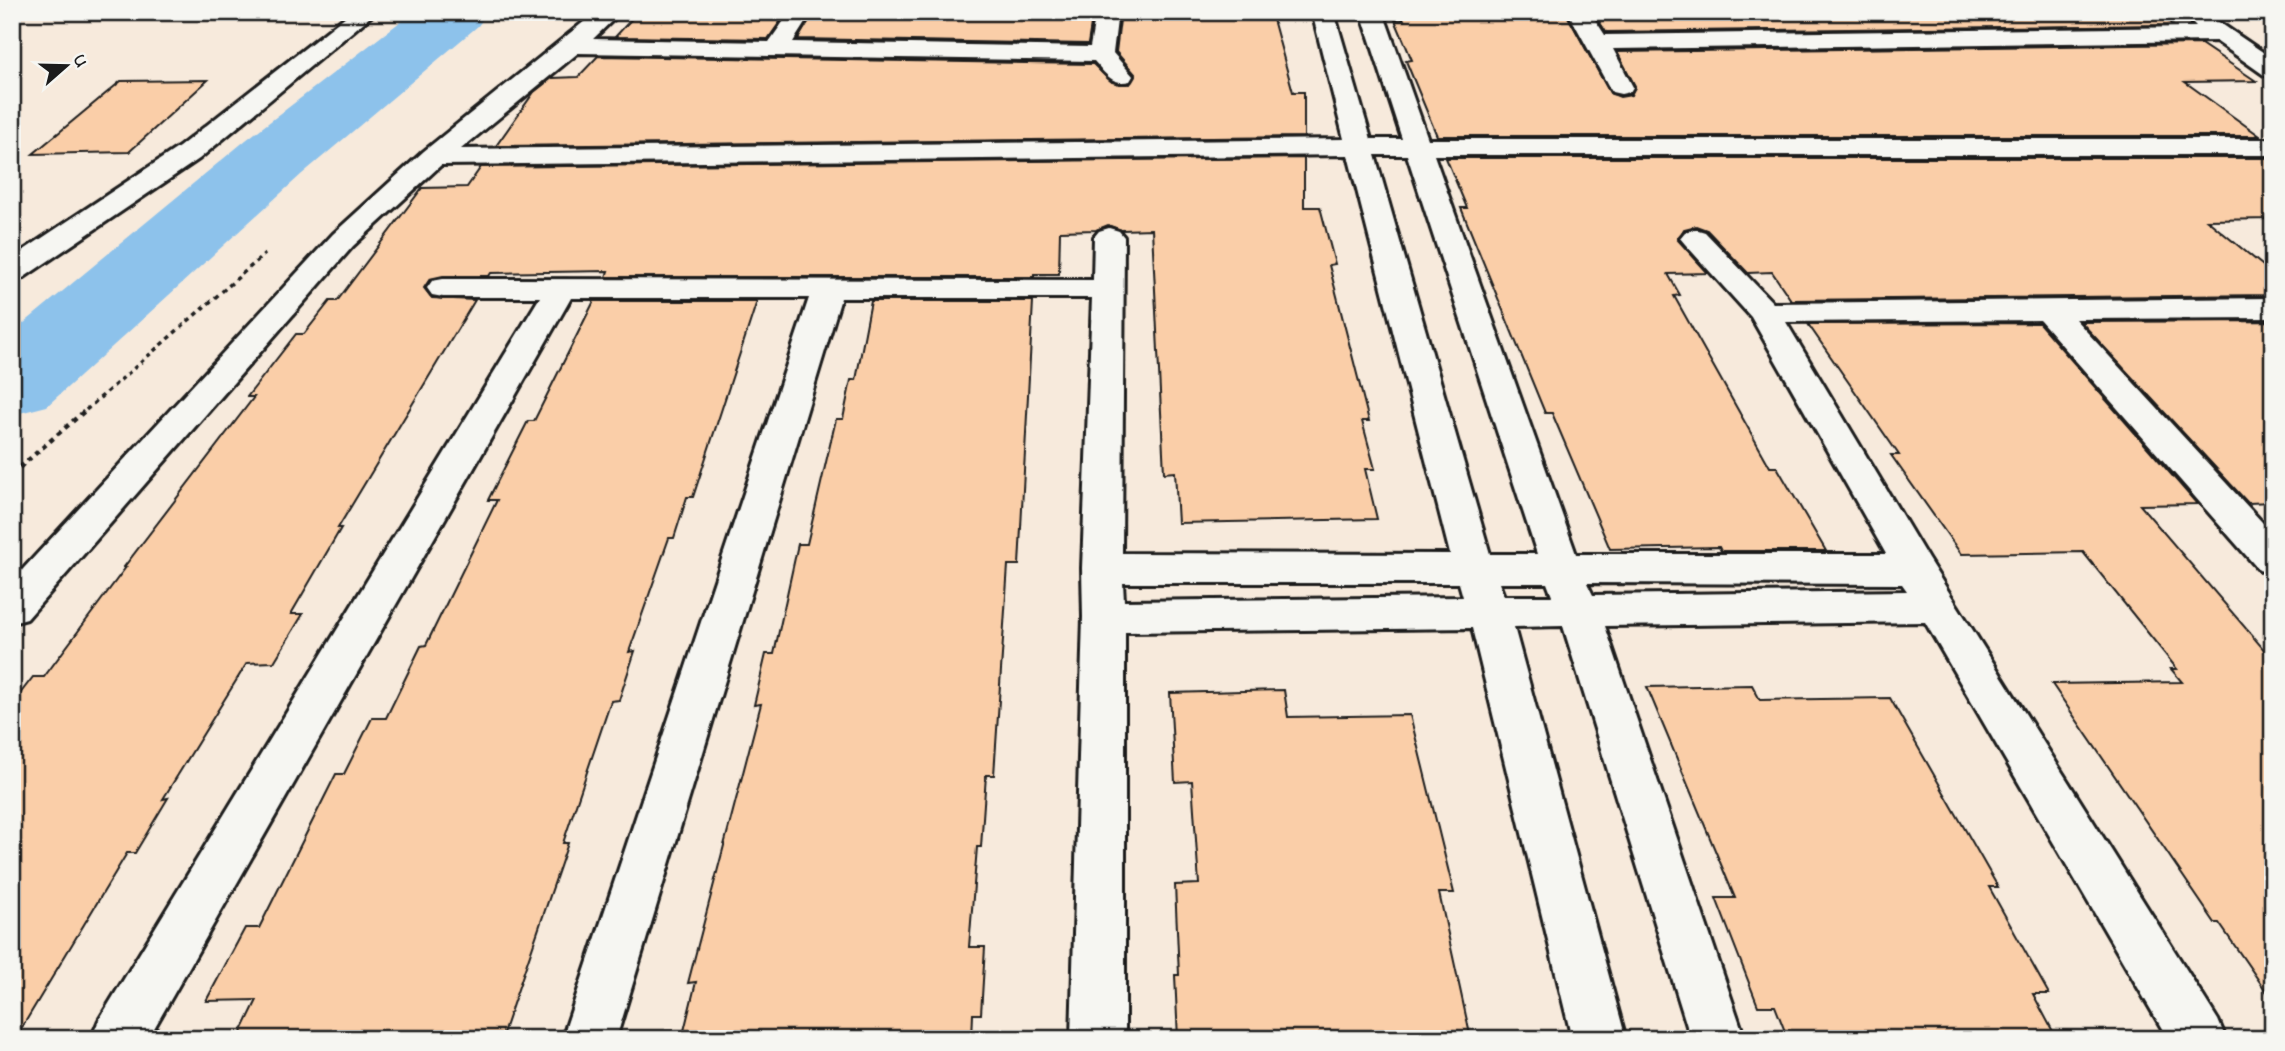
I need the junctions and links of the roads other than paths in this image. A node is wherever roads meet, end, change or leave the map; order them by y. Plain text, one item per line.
1 (365, 12) edge
2 (610, 12) edge
3 (801, 12) edge
4 (1107, 12) edge
5 (1323, 12) edge
6 (1372, 12) edge
7 (1579, 12) edge
8 (1997, 12) edge
9 (2188, 12) edge
10 (2221, 34) junction
11 (2026, 37) junction
12 (1598, 41) junction
13 (572, 46) junction
14 (775, 51) junction
15 (1101, 54) junction
16 (2273, 70) edge
17 (1121, 76) dead end
18 (1621, 87) dead end
19 (1362, 147) junction
20 (1419, 147) junction
21 (2273, 147) edge
22 (435, 157) junction
23 (1109, 237) dead end
24 (1695, 239) dead end
25 (12, 272) edge
26 (443, 288) dead end
27 (561, 288) junction
28 (828, 288) junction
29 (1109, 289) junction
30 (2273, 308) edge
31 (2049, 310) junction
32 (1764, 313) junction
33 (2273, 559) edge
34 (1102, 568) junction
35 (1474, 568) junction
36 (1561, 569) junction
37 (1914, 569) junction
38 (1938, 606) junction
39 (12, 608) edge
40 (1579, 611) junction
41 (1489, 612) junction
42 (1104, 617) junction
43 (118, 1039) edge
44 (589, 1039) edge
45 (1098, 1039) edge
46 (1599, 1039) edge
47 (1718, 1039) edge
48 (2199, 1039) edge

1 - 25 street
2 - 13 street
3 - 14 street
4 - 15 street
5 - 19 street
6 - 20 street
7 - 12 street
8 - 11 street
9 - 10 street
10 - 11 street
10 - 16 street
11 - 12 street
12 - 18 street
13 - 14 street
13 - 22 street
14 - 15 street
15 - 17 street
19 - 20 street
19 - 22 street
19 - 35 street
20 - 21 street
20 - 36 street
22 - 39 street
23 - 29 street
24 - 32 street
26 - 27 street
27 - 28 street
27 - 43 street
28 - 29 street
28 - 44 street
29 - 34 street
30 - 31 street
31 - 32 street
31 - 33 street
32 - 37 street
34 - 35 street
34 - 42 street
35 - 36 street
35 - 41 street
36 - 37 street
36 - 40 street
37 - 38 street
38 - 40 street
38 - 48 street
40 - 41 street
40 - 47 street
41 - 42 street
41 - 46 street
42 - 45 street

